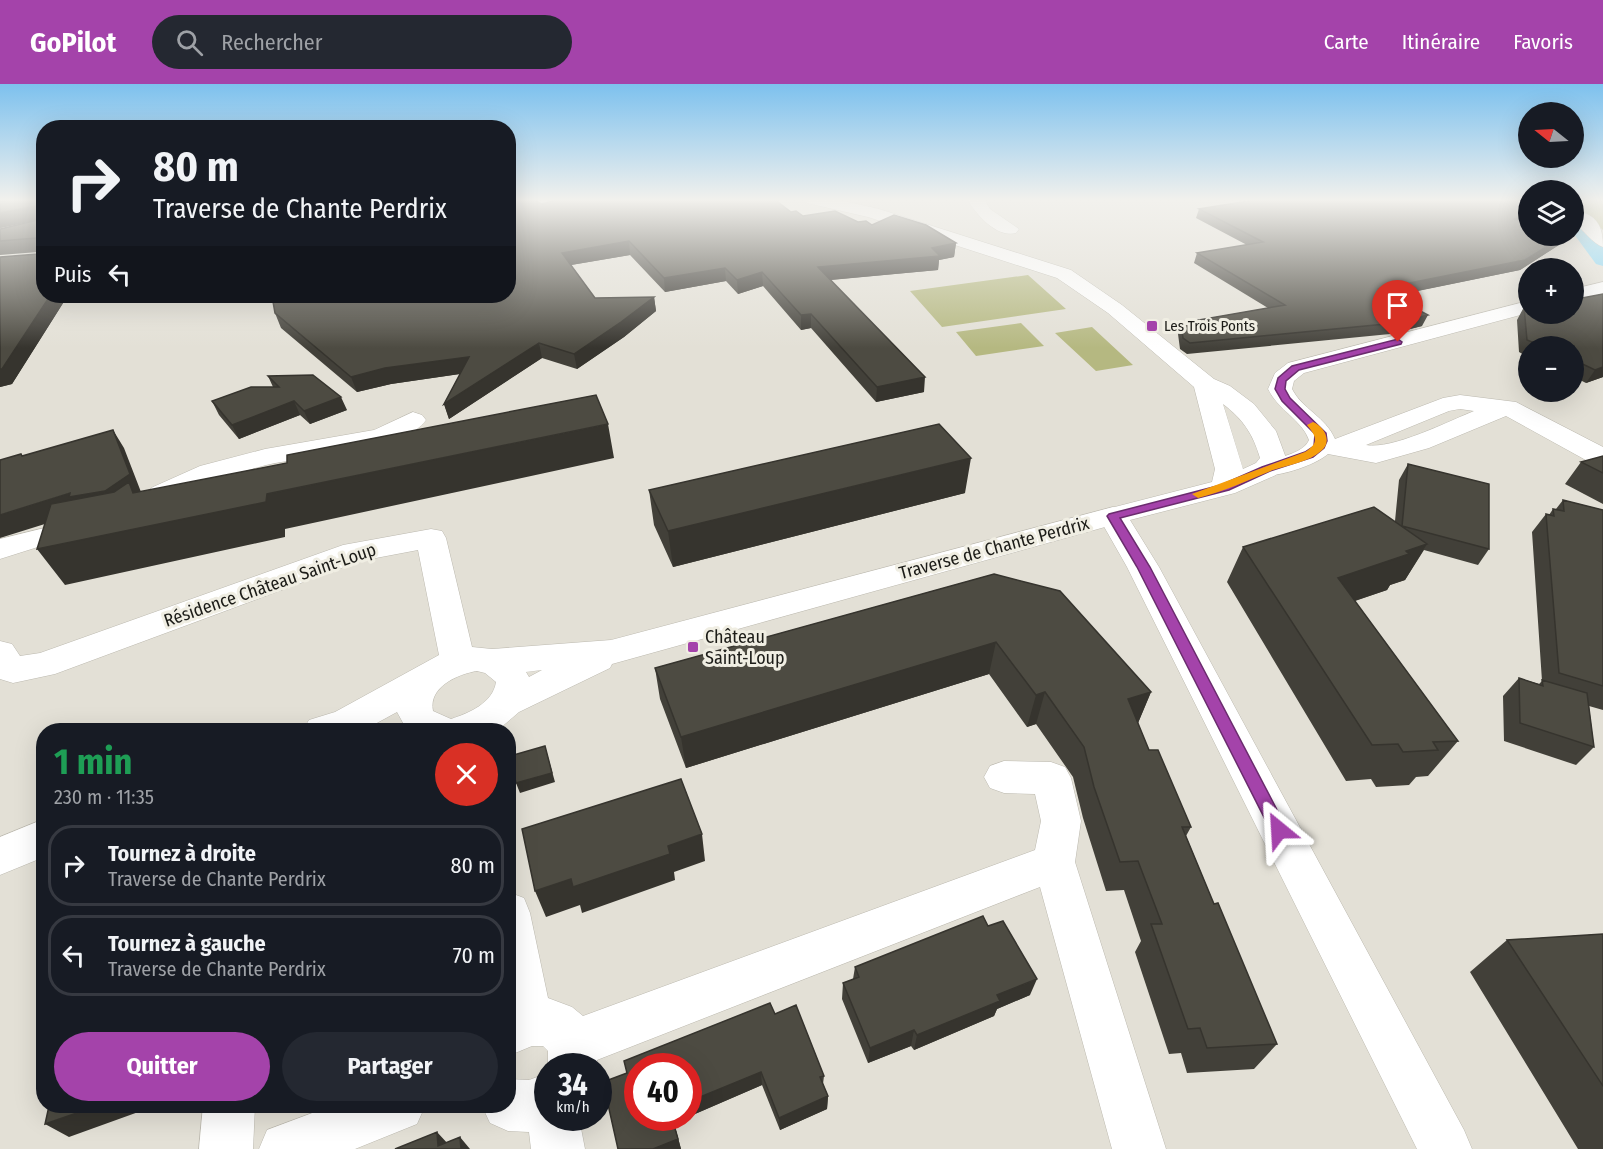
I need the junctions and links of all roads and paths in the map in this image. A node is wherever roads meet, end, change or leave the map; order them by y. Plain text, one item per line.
1 (991, 249) edge
2 (1011, 249) edge
3 (1011, 255) junction
4 (1603, 288) edge
5 (1584, 293) edge
6 (1518, 310) edge
7 (1205, 384) junction
8 (413, 420) dead end
9 (1329, 445) junction
10 (1603, 458) edge
11 (1266, 469) junction
12 (1225, 487) junction
13 (1113, 516) junction
14 (0, 549) edge
15 (611, 652) junction
16 (0, 653) edge
17 (458, 661) junction
18 (493, 662) junction
19 (426, 679) junction
20 (508, 702) junction
21 (342, 723) edge
22 (426, 723) edge
23 (473, 723) edge
24 (1004, 777) dead end
25 (36, 840) edge
26 (0, 856) edge
27 (1053, 862) junction
28 (516, 1004) edge
29 (518, 1027) edge
30 (571, 1053) edge
31 (579, 1053) edge
32 (534, 1106) edge
33 (516, 1107) edge
34 (229, 1113) edge
35 (381, 1113) edge
36 (555, 1131) edge
37 (226, 1149) edge
38 (286, 1149) edge
39 (558, 1149) edge
40 (1139, 1149) edge
41 (1445, 1149) edge

1 - 3 street
2 - 3 street
3 - 7 street
4 - 5 street
6 - 9 street
7 - 11 street
7 - 12 street
8 - 14 street
9 - 10 street
9 - 11 street, Traverse de Chante Perdrix
11 - 12 street, Traverse de Chante Perdrix
12 - 13 street, Traverse de Chante Perdrix
13 - 15 street, Traverse de Chante Perdrix
13 - 41 street
15 - 18 street, Traverse de Chante Perdrix
15 - 20 street, Traverse de Chante Perdrix
16 - 17 street, Résidence Château Saint-Loup
17 - 18 street
17 - 19 street
18 - 20 street
19 - 21 street
19 - 22 street
20 - 23 street
24 - 27 street
25 - 26 street
27 - 31 street
27 - 40 street
28 - 29 street
29 - 30 street
32 - 33 street
34 - 37 street
35 - 38 street
36 - 39 street

